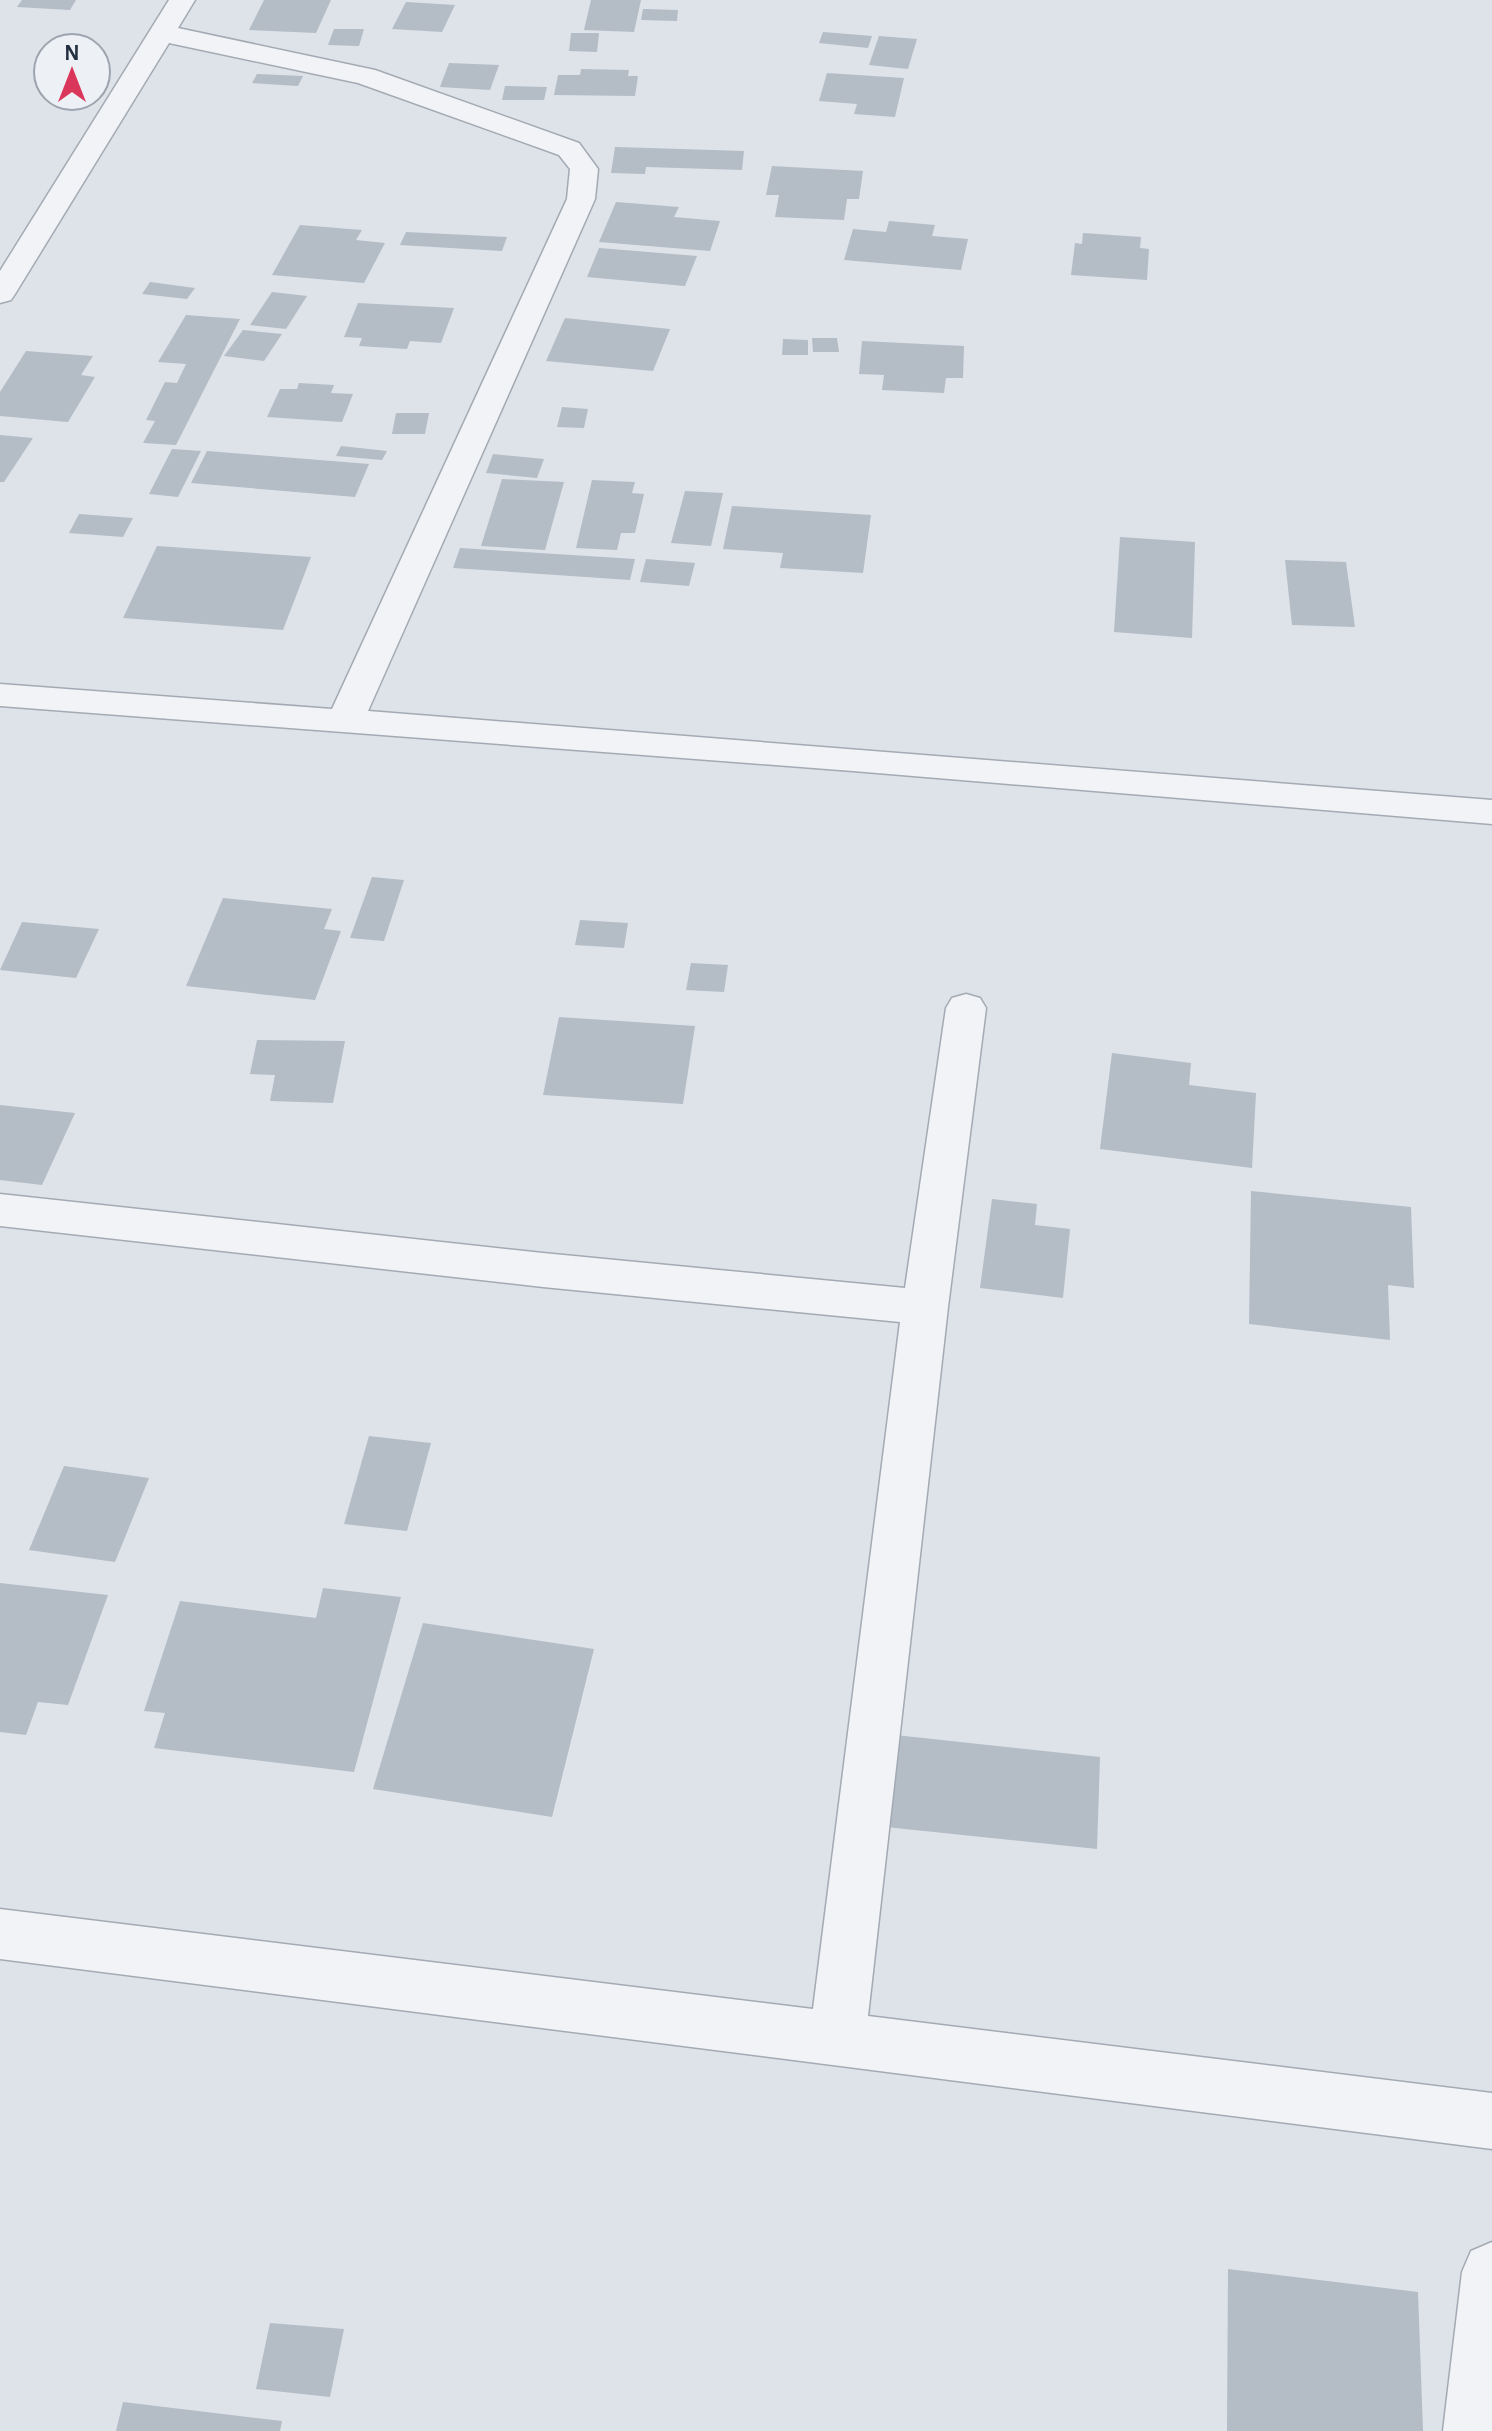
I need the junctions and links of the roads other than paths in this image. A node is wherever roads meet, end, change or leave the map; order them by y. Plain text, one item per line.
1 (182, 0) edge
2 (162, 33) junction
3 (0, 294) edge
4 (0, 695) edge
5 (345, 721) junction
6 (1492, 812) edge
7 (966, 1008) dead end
8 (0, 1210) edge
9 (925, 1307) junction
10 (0, 1934) edge
11 (837, 2040) junction
12 (1492, 2121) edge
13 (1492, 2272) edge
14 (1474, 2431) edge

1 - 2 street
2 - 3 street
2 - 5 street
4 - 5 street
5 - 6 street
7 - 9 street
8 - 9 street
9 - 11 street
10 - 11 street
11 - 12 street
13 - 14 street

